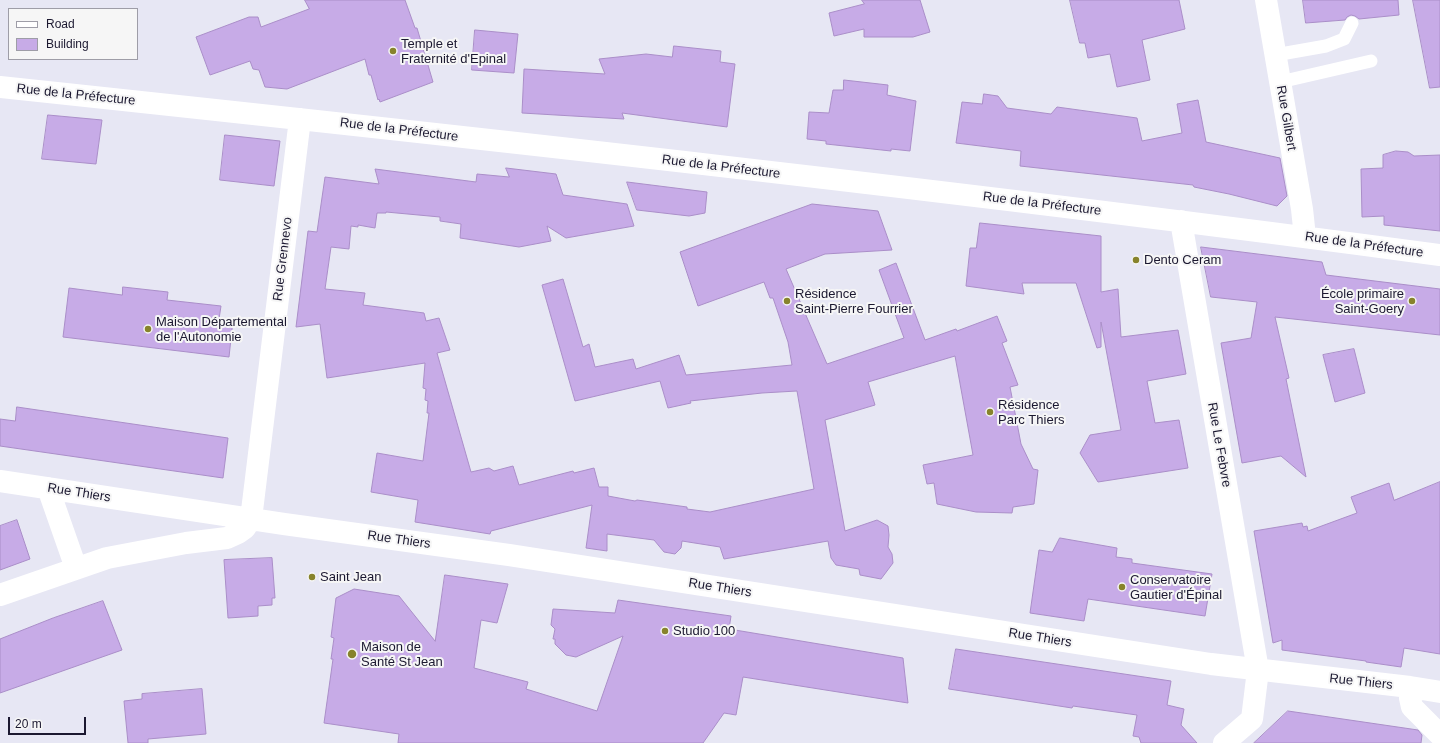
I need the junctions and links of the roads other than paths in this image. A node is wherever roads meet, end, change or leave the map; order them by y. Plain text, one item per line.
1 (1266, 0) edge
2 (1352, 23) dead end
3 (1275, 55) junction
4 (1371, 61) dead end
5 (1280, 82) junction
6 (0, 87) edge
7 (300, 119) junction
8 (1181, 221) junction
9 (1305, 237) junction
10 (1440, 255) edge
11 (0, 481) edge
12 (48, 488) junction
13 (251, 519) junction
14 (76, 568) junction
15 (0, 595) edge
16 (1258, 670) junction
17 (1410, 687) junction
18 (1440, 692) edge
19 (1440, 735) edge
20 (1224, 743) edge

1 - 3 street, Rue Gilbert
2 - 3 lane
3 - 5 street, Rue Gilbert
4 - 5 lane
5 - 9 street, Rue Gilbert
6 - 7 street, Rue de la Préfecture
7 - 8 street, Rue de la Préfecture
7 - 13 street, Rue Grennevo
8 - 9 street, Rue de la Préfecture
8 - 16 street, Rue Le Febvre
9 - 10 street, Rue de la Préfecture
11 - 12 street, Rue Thiers
12 - 13 street, Rue Thiers
12 - 14 street
13 - 14 street
13 - 16 street, Rue Thiers
14 - 15 street
16 - 17 street, Rue Thiers
16 - 20 street, Rue Le Febvre
17 - 18 street, Rue Thiers
17 - 19 street

